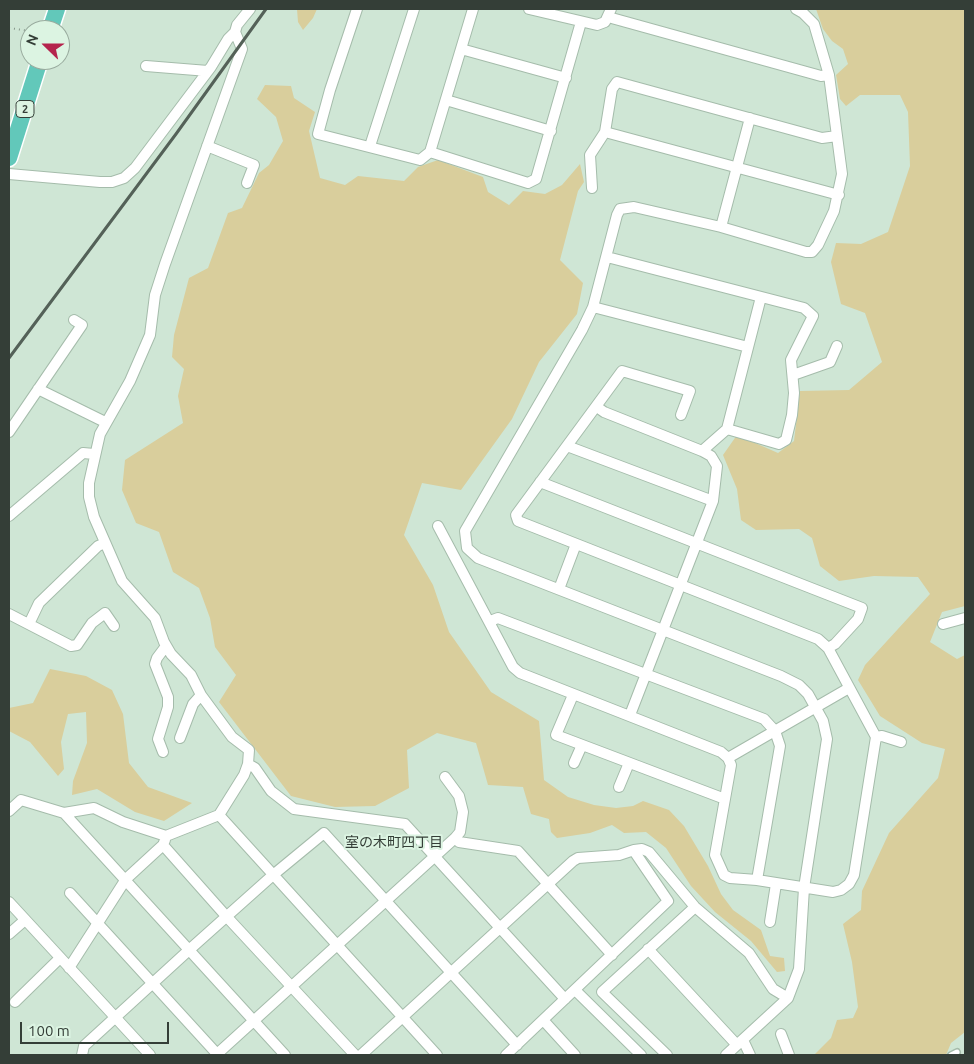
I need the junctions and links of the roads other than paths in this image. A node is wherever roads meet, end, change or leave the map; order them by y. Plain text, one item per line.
1 (250, 9) edge
2 (357, 9) edge
3 (414, 9) edge
4 (473, 9) edge
5 (529, 9) edge
6 (796, 9) edge
7 (609, 13) edge
8 (581, 22) junction
9 (235, 32) junction
10 (461, 49) junction
11 (146, 66) dead end
12 (37, 70) edge
13 (208, 71) junction
14 (829, 75) junction
15 (566, 78) junction
16 (446, 100) junction
17 (750, 118) junction
18 (551, 131) junction
19 (605, 132) junction
20 (837, 136) junction
21 (207, 146) junction
22 (370, 146) junction
23 (430, 152) junction
24 (9, 158) edge
25 (736, 167) junction
26 (9, 174) edge
27 (247, 183) dead end
28 (592, 188) dead end
29 (839, 195) junction
30 (721, 227) junction
31 (607, 257) junction
32 (761, 297) junction
33 (593, 307) junction
34 (74, 320) dead end
35 (836, 346) dead end
36 (748, 347) junction
37 (793, 375) junction
38 (38, 389) junction
39 (597, 407) junction
40 (681, 415) dead end
41 (105, 422) junction
42 (727, 429) junction
43 (9, 432) edge
44 (567, 446) junction
45 (702, 451) junction
46 (94, 454) junction
47 (540, 482) junction
48 (713, 501) junction
49 (9, 516) edge
50 (438, 526) dead end
51 (105, 543) junction
52 (697, 543) junction
53 (576, 544) junction
54 (467, 548) junction
55 (454, 555) junction
56 (680, 586) junction
57 (559, 589) junction
58 (9, 614) edge
59 (965, 618) edge
60 (490, 621) junction
61 (29, 624) junction
62 (943, 624) dead end
63 (114, 626) dead end
64 (663, 630) junction
65 (166, 646) junction
66 (828, 648) junction
67 (646, 674) junction
68 (849, 688) junction
69 (201, 695) junction
70 (573, 695) junction
71 (815, 707) junction
72 (630, 716) junction
73 (776, 731) junction
74 (876, 737) junction
75 (180, 738) dead end
76 (902, 742) dead end
77 (582, 745) junction
78 (163, 752) dead end
79 (728, 758) junction
80 (574, 763) dead end
81 (629, 763) junction
82 (248, 764) junction
83 (446, 777) dead end
84 (619, 788) dead end
85 (725, 799) junction
86 (9, 810) edge
87 (64, 813) junction
88 (219, 815) junction
89 (455, 838) junction
90 (165, 841) junction
91 (636, 850) junction
92 (435, 856) junction
93 (272, 875) junction
94 (126, 879) junction
95 (757, 880) junction
96 (548, 884) junction
97 (776, 884) junction
98 (804, 888) junction
99 (70, 892) dead end
100 (385, 900) junction
101 (9, 902) edge
102 (695, 907) junction
103 (226, 916) junction
104 (24, 920) junction
105 (770, 922) dead end
106 (97, 924) junction
107 (499, 928) junction
108 (9, 934) edge
109 (336, 946) junction
110 (648, 949) junction
111 (189, 950) junction
112 (612, 955) junction
113 (60, 958) junction
114 (69, 968) junction
115 (452, 973) junction
116 (152, 984) junction
117 (291, 987) junction
118 (574, 990) junction
119 (788, 998) junction
120 (565, 999) junction
121 (15, 1002) dead end
122 (116, 1017) junction
123 (402, 1017) junction
124 (254, 1020) junction
125 (544, 1021) junction
126 (781, 1034) dead end
127 (740, 1042) junction
128 (518, 1044) junction
129 (957, 1052) dead end
130 (82, 1055) edge
131 (150, 1055) edge
132 (217, 1055) edge
133 (285, 1055) edge
134 (355, 1055) edge
135 (361, 1055) edge
136 (437, 1055) edge
137 (507, 1055) edge
138 (575, 1055) edge
139 (641, 1055) edge
140 (667, 1055) edge
141 (726, 1055) edge
142 (750, 1055) edge
143 (789, 1055) edge
144 (951, 1055) edge

1 - 9 street
2 - 22 street
3 - 22 street
4 - 10 street
5 - 8 street
6 - 14 street
7 - 8 street
7 - 14 street
8 - 15 street
9 - 13 street
9 - 21 street
10 - 15 street
10 - 16 street
11 - 13 street
12 - 24 highway, 2
13 - 26 street
14 - 20 street
15 - 18 street
16 - 18 street
16 - 23 street
17 - 19 street
17 - 20 street
17 - 25 street
18 - 23 street
19 - 25 street
19 - 28 street
20 - 29 street
21 - 27 street
21 - 41 street
22 - 23 street
25 - 29 street
25 - 30 street
29 - 30 street
30 - 31 street
31 - 32 street
31 - 33 street
32 - 36 street
32 - 37 street
33 - 36 street
33 - 54 street
34 - 38 street
35 - 37 street
36 - 42 street
37 - 42 street
38 - 41 street
38 - 43 street
39 - 40 street
39 - 44 street
39 - 45 street
41 - 46 street
42 - 45 street
44 - 47 street
44 - 48 street
45 - 48 street
46 - 49 street
46 - 51 street
47 - 52 street
47 - 53 street
48 - 52 street
50 - 55 street
51 - 61 street
51 - 65 street
52 - 56 street
52 - 66 street
53 - 56 street
53 - 57 street
54 - 55 street
54 - 57 street
55 - 60 street
56 - 64 street
56 - 66 street
57 - 64 street
58 - 61 street
59 - 62 street
60 - 67 street
60 - 70 street
61 - 63 street
64 - 67 street
64 - 71 street
65 - 69 street
65 - 78 street
66 - 68 street
67 - 72 street
67 - 73 street
68 - 71 street
68 - 74 street
69 - 75 street
69 - 82 street
70 - 72 street
70 - 77 street
71 - 73 street
71 - 98 street
72 - 79 street
73 - 79 street
73 - 95 street
74 - 76 street
74 - 98 street
77 - 80 street
77 - 81 street
79 - 85 street
81 - 84 street
81 - 85 street
82 - 88 street
82 - 92 street
83 - 89 street
85 - 95 street
86 - 87 street
87 - 90 street
87 - 94 street
88 - 90 street
88 - 93 street
89 - 92 street
89 - 96 street
90 - 94 street
90 - 103 street
91 - 96 street
91 - 102 street
91 - 112 street
92 - 100 street
92 - 107 street
93 - 100 street
93 - 103 street
93 - 109 street
94 - 106 street
94 - 111 street
95 - 97 street
96 - 107 street
96 - 112 street
97 - 98 street
97 - 105 street
98 - 119 street
99 - 106 street
100 - 109 street
100 - 115 street
101 - 104 street
102 - 110 street
102 - 119 street
103 - 111 street
103 - 117 street
104 - 108 street
104 - 113 street
106 - 114 street
106 - 116 street
107 - 115 street
107 - 120 street
109 - 117 street
109 - 123 street
110 - 127 street
110 - 140 street
111 - 116 street
111 - 124 street
112 - 118 street
113 - 114 street
113 - 121 street
114 - 122 street
115 - 123 street
115 - 128 street
116 - 122 street
116 - 132 street
117 - 124 street
117 - 134 street
118 - 120 street
118 - 139 street
119 - 127 street
120 - 125 street
122 - 130 street
122 - 131 street
123 - 135 street
123 - 136 street
124 - 132 street
124 - 133 street
125 - 128 street
125 - 138 street
126 - 143 street
127 - 141 street
127 - 142 street
128 - 137 street
129 - 144 lane

